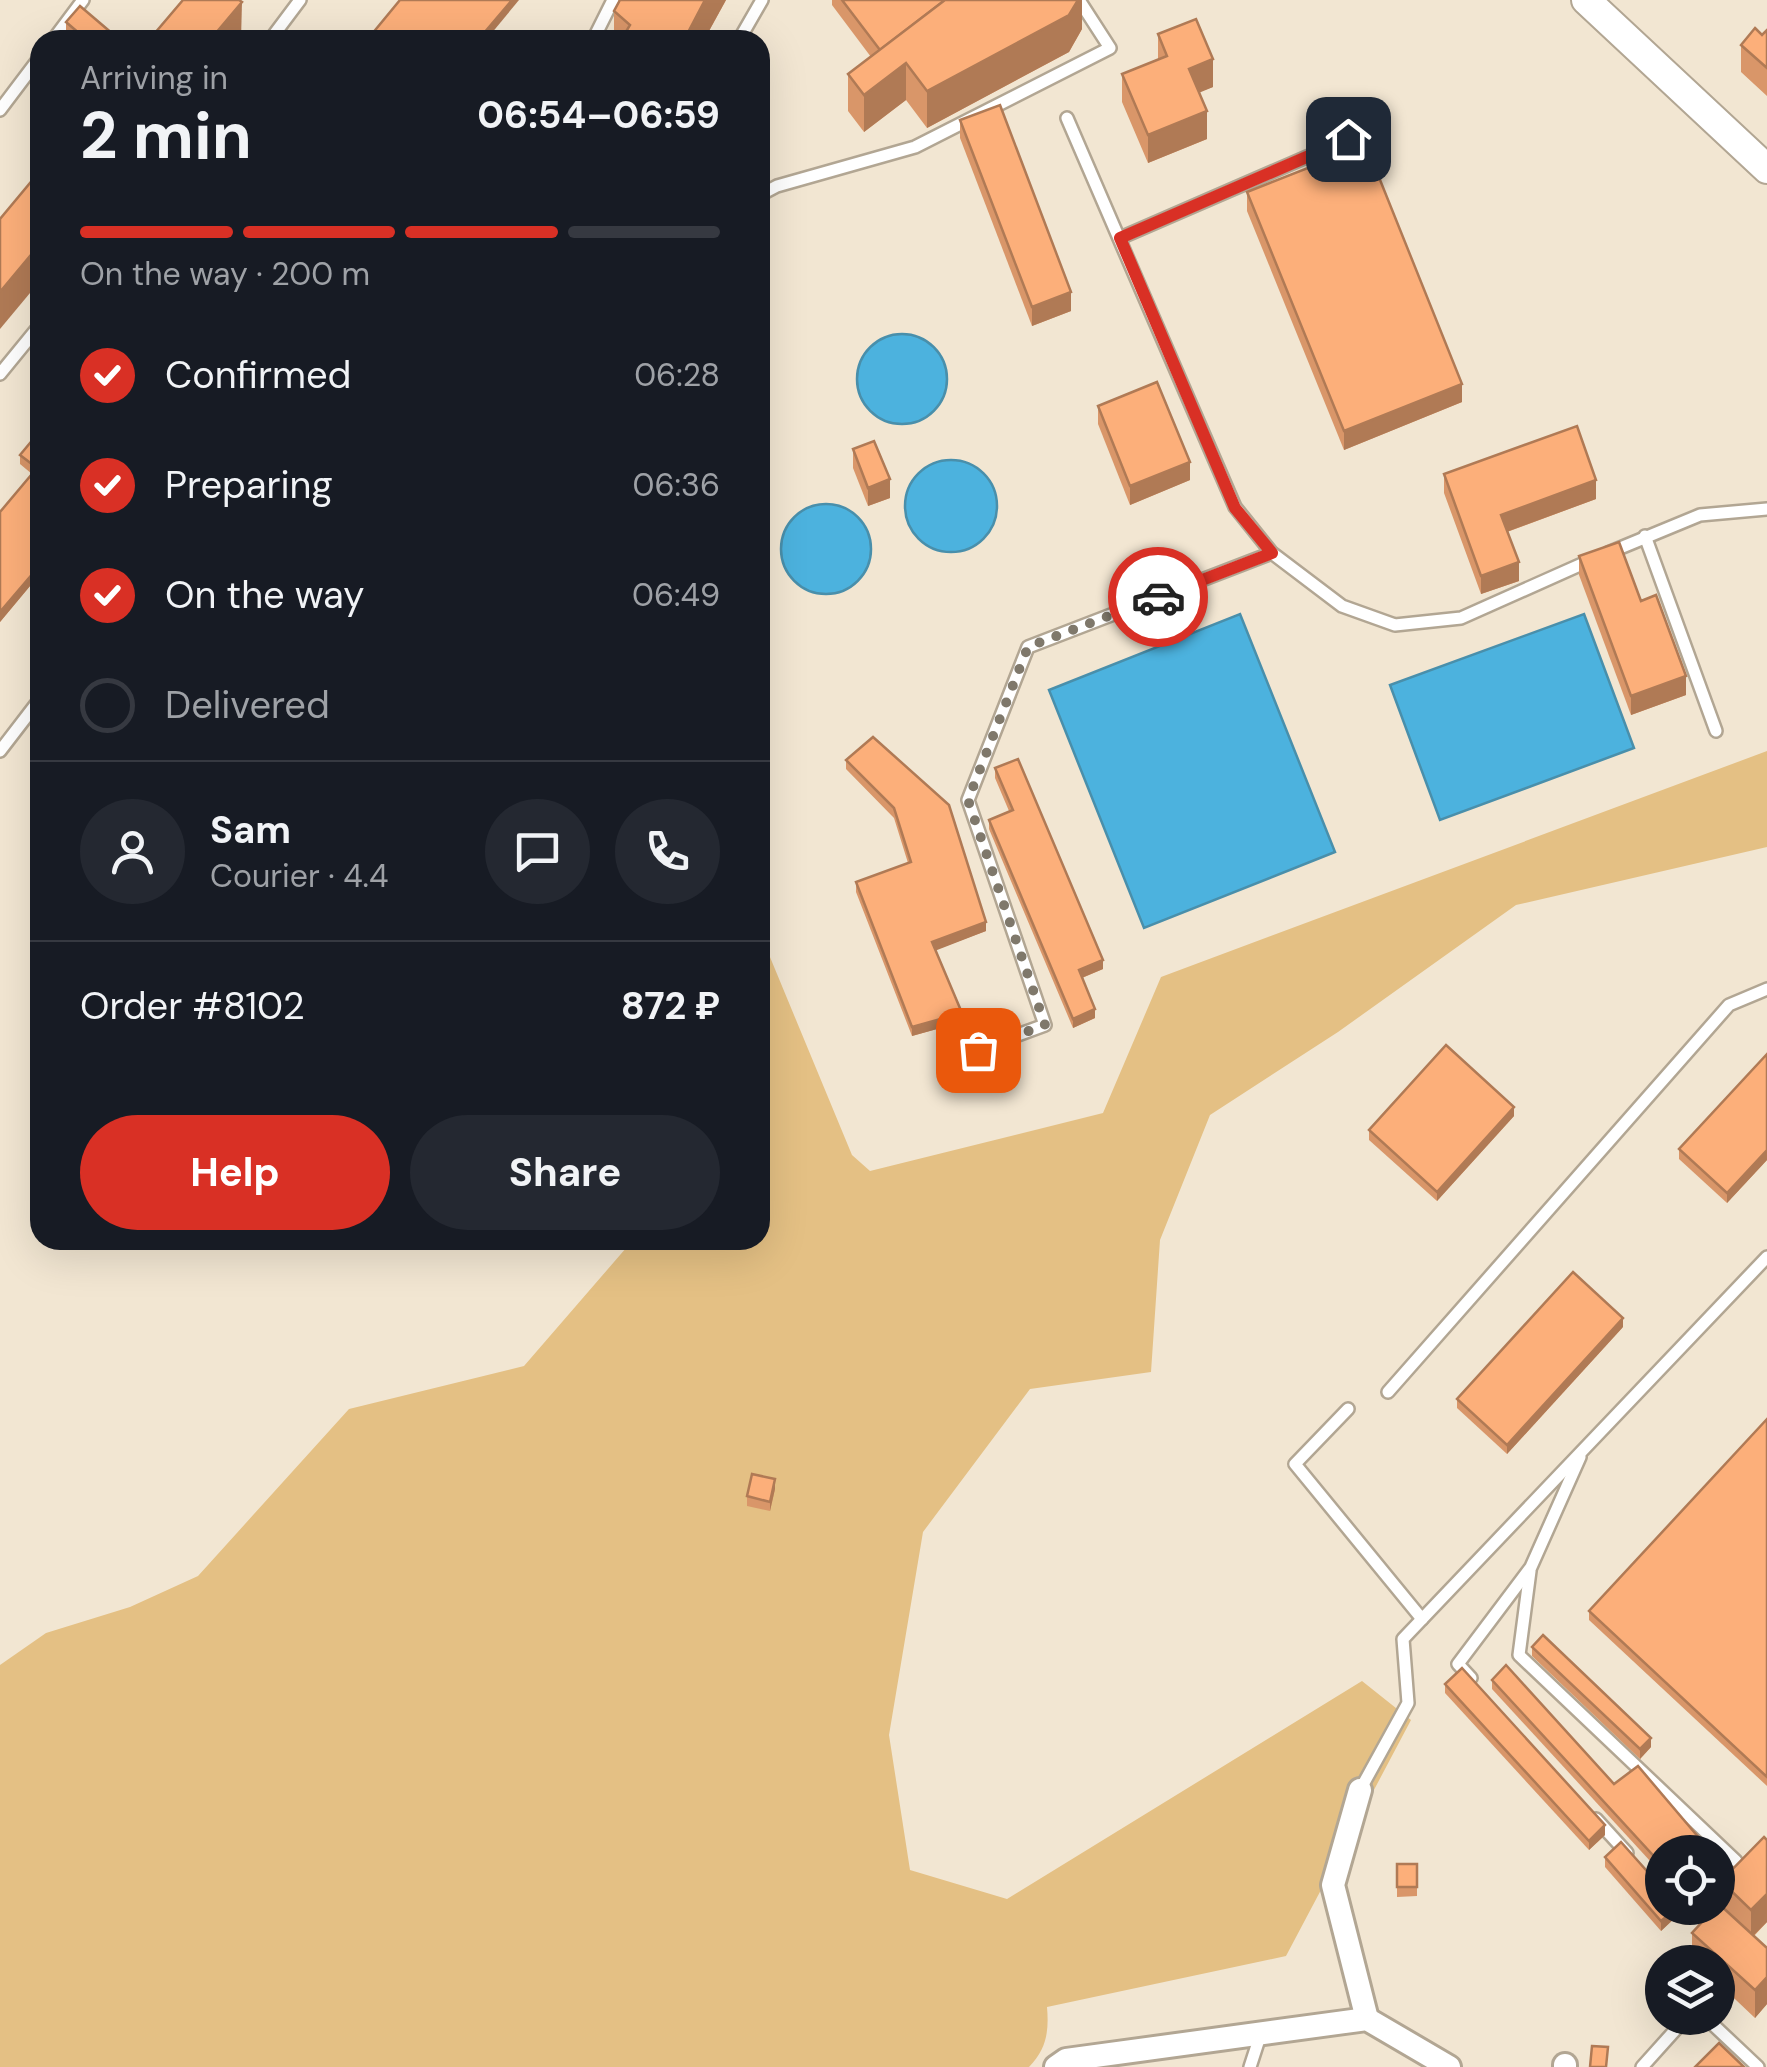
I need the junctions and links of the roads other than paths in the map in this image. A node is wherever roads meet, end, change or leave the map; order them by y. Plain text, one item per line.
1 (84, 0) edge
2 (300, 0) edge
3 (613, 0) edge
4 (762, 0) edge
5 (1079, 0) edge
6 (1586, 0) edge
7 (61, 30) edge
8 (278, 30) edge
9 (598, 30) edge
10 (745, 30) edge
11 (30, 70) edge
12 (0, 110) edge
13 (1068, 118) dead end
14 (1348, 139) dead end
15 (1767, 169) edge
16 (770, 190) edge
17 (1120, 238) junction
18 (30, 337) edge
19 (0, 374) edge
20 (1767, 508) edge
21 (1645, 536) junction
22 (1272, 553) junction
23 (30, 712) edge
24 (1716, 730) dead end
25 (0, 751) edge
26 (1767, 989) edge
27 (944, 1062) dead end
28 (1767, 1257) edge
29 (1388, 1392) dead end
30 (1348, 1409) dead end
31 (1584, 1448) junction
32 (1531, 1567) junction
33 (1422, 1618) junction
34 (1484, 1692) edge
35 (1360, 1790) joint
36 (1586, 1807) edge
37 (1736, 1861) edge
38 (1637, 1864) edge
39 (1367, 2019) junction
40 (1261, 2033) junction
41 (1671, 2035) edge
42 (1724, 2035) edge
43 (1138, 2058) edge
44 (1056, 2067) edge
45 (1250, 2067) edge
46 (1448, 2067) edge
47 (1642, 2067) edge
48 (1758, 2067) edge

1 - 7 lane
2 - 8 lane
3 - 9 lane
4 - 10 lane
5 - 16 lane
6 - 15 street
11 - 12 lane
13 - 17 lane
14 - 17 lane
17 - 22 lane
18 - 19 lane
20 - 21 lane
21 - 22 lane
21 - 24 lane
22 - 27 lane
23 - 25 lane
26 - 29 lane
28 - 31 lane
30 - 33 lane
31 - 32 lane
31 - 33 lane
32 - 34 lane
32 - 37 lane
33 - 35 lane
35 - 39 street
36 - 38 lane
39 - 40 street
39 - 46 street
40 - 43 street
40 - 45 lane
41 - 47 lane
42 - 48 lane
43 - 44 street

